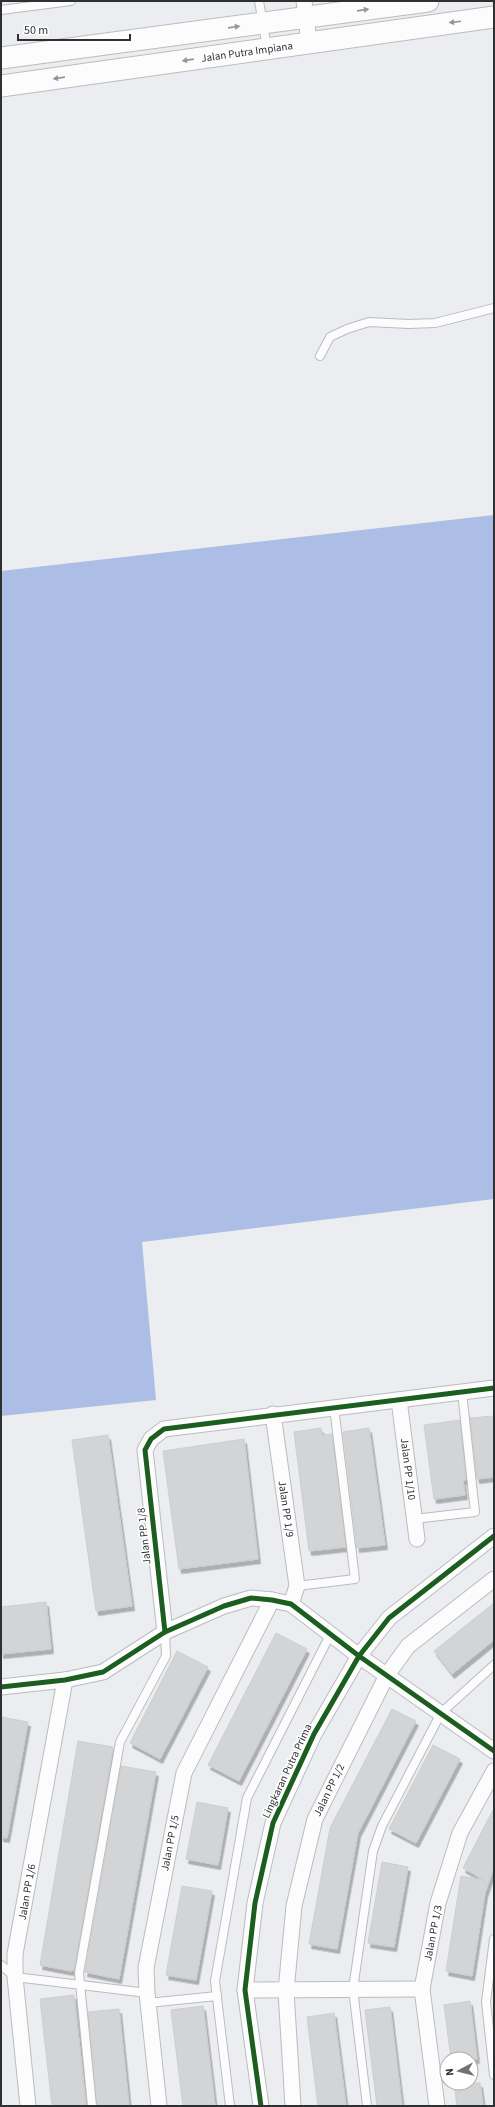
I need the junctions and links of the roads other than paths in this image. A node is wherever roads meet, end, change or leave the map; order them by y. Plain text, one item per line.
1 (71, 1) edge
2 (260, 1) edge
3 (428, 1) edge
4 (305, 9) edge
5 (1, 10) edge
6 (494, 17) edge
7 (263, 23) junction
8 (309, 42) junction
9 (267, 49) junction
10 (1, 58) edge
11 (1, 86) edge
12 (494, 308) edge
13 (320, 356) dead end
14 (494, 1388) edge
15 (462, 1392) junction
16 (399, 1400) junction
17 (334, 1407) junction
18 (273, 1414) junction
19 (414, 1519) junction
20 (494, 1536) edge
21 (417, 1539) dead end
22 (494, 1579) edge
23 (297, 1586) junction
24 (272, 1600) junction
25 (292, 1604) junction
26 (165, 1632) junction
27 (331, 1633) junction
28 (359, 1656) junction
29 (494, 1666) edge
30 (387, 1675) junction
31 (65, 1680) junction
32 (1, 1687) edge
33 (441, 1713) junction
34 (494, 1751) edge
35 (494, 1771) edge
36 (494, 1939) edge
37 (1, 1966) edge
38 (15, 1977) junction
39 (79, 1985) junction
40 (353, 1989) junction
41 (422, 1989) junction
42 (245, 1990) junction
43 (286, 1991) junction
44 (216, 1996) junction
45 (147, 1998) junction
46 (494, 2075) edge
47 (28, 2106) edge
48 (92, 2106) edge
49 (159, 2106) edge
50 (230, 2106) edge
51 (261, 2106) edge
52 (294, 2106) edge
53 (366, 2106) edge
54 (437, 2106) edge

1 - 5 lane
2 - 7 lane
4 -> 3 street
4 - 7 street
4 - 8 street
6 -> 8 street, Jalan Putra Impiana
7 - 9 lane
10 -> 7 street
8 - 9 street, Jalan Putra Impiana
9 -> 11 street, Jalan Putra Impiana
12 - 13 lane
14 - 15 street
15 - 16 street
15 - 19 lane
16 - 17 street
16 - 19 street, Jalan PP 1/10
17 - 18 street
17 - 23 lane
18 - 23 street, Jalan PP 1/9
18 - 26 street, Jalan PP 1/8
19 - 21 street, Jalan PP 1/10
20 - 28 street, Lingkaran Putra Prima
22 - 30 street, Jalan PP 1/2
23 - 25 street, Jalan PP 1/9
24 - 25 street
24 - 26 street
24 - 45 street, Jalan PP 1/5
25 - 27 street
26 - 31 street
26 - 39 lane
27 - 28 street
27 - 44 lane
28 - 30 street
28 - 42 street, Lingkaran Putra Prima
29 - 33 lane
30 - 33 street
30 - 43 street, Jalan PP 1/2
31 - 32 street
31 - 38 street, Jalan PP 1/6
33 - 34 street
33 - 40 lane
35 - 41 street, Jalan PP 1/3
36 - 46 lane
37 - 38 lane
38 - 39 lane
38 - 47 street, Jalan PP 1/6
39 - 45 lane
39 - 48 lane
40 - 41 street
40 - 43 street
40 - 53 lane
41 - 54 street, Jalan PP 1/3
42 - 43 street
42 - 51 street, Lingkaran Putra Prima
43 - 52 street, Jalan PP 1/2
44 - 45 lane
44 - 50 lane
45 - 49 street, Jalan PP 1/5

